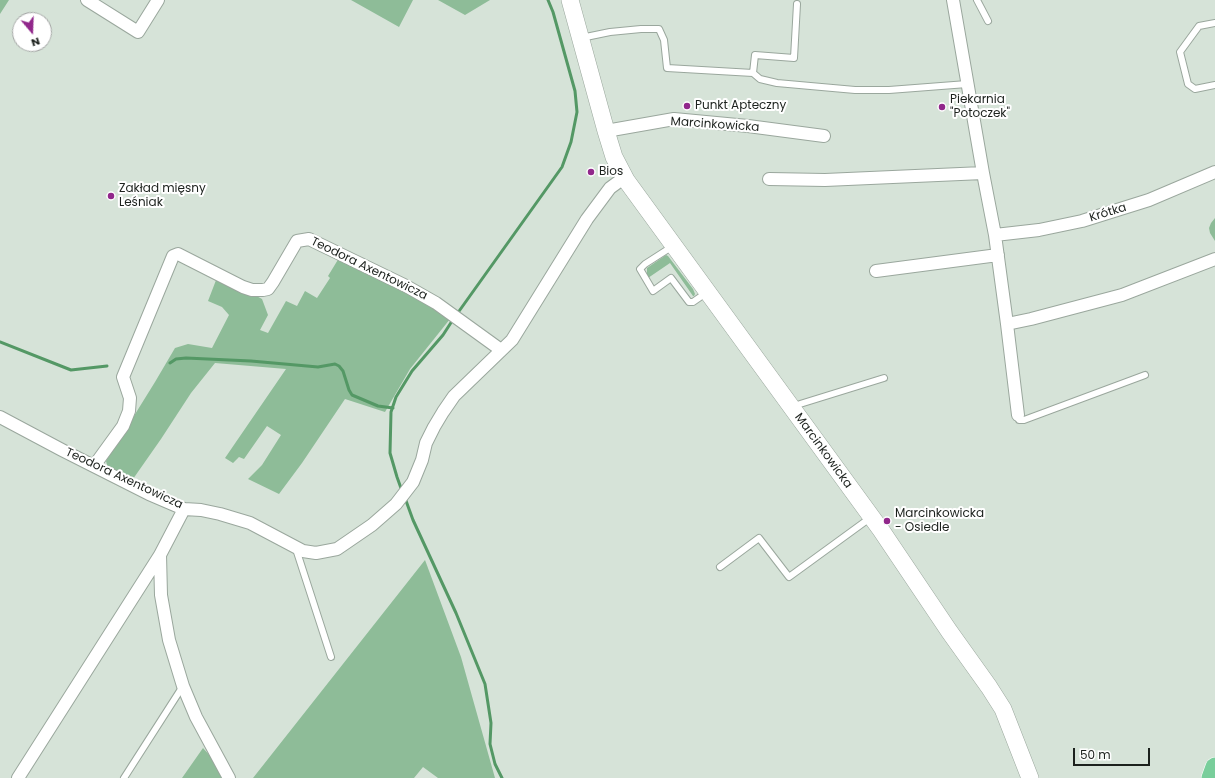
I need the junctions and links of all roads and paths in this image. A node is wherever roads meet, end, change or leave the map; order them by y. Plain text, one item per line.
1 (87, 0) edge
2 (158, 0) edge
3 (570, 0) edge
4 (953, 0) edge
5 (977, 0) edge
6 (797, 4) dead end
7 (988, 21) dead end
8 (1215, 23) edge
9 (580, 38) junction
10 (753, 73) junction
11 (967, 84) junction
12 (1215, 85) edge
13 (606, 131) junction
14 (824, 136) dead end
15 (1215, 172) edge
16 (983, 173) junction
17 (625, 178) junction
18 (769, 179) dead end
19 (995, 235) junction
20 (674, 245) junction
21 (998, 255) junction
22 (1215, 259) edge
23 (876, 271) dead end
24 (708, 292) junction
25 (1007, 324) junction
26 (501, 350) junction
27 (1145, 375) dead end
28 (884, 378) dead end
29 (792, 409) junction
30 (1018, 415) joint
31 (0, 417) edge
32 (94, 466) junction
33 (184, 509) junction
34 (871, 517) junction
35 (296, 547) junction
36 (160, 555) junction
37 (720, 567) dead end
38 (331, 657) dead end
39 (183, 686) junction
40 (18, 778) edge
41 (124, 778) edge
42 (229, 778) edge
43 (1030, 778) edge

1 - 2 street
3 - 9 street, Marcinkowicka
4 - 11 street
5 - 7 lane
6 - 10 lane
8 - 12 lane
9 - 10 lane
9 - 13 street, Marcinkowicka
10 - 11 lane
11 - 16 street
13 - 14 street, Marcinkowicka
13 - 17 street, Marcinkowicka
15 - 19 street, Krótka
16 - 18 street
16 - 19 street
17 - 20 street, Marcinkowicka
17 - 26 street, Teodora Axentowicza
19 - 21 street
20 - 24 street, Marcinkowicka
20 - 24 lane
21 - 23 street
21 - 25 street
22 - 25 street
24 - 29 street, Marcinkowicka
25 - 30 street
26 - 32 street, Teodora Axentowicza
26 - 35 street, Teodora Axentowicza
27 - 30 lane
28 - 29 lane
29 - 34 street, Marcinkowicka
31 - 32 street, Teodora Axentowicza
32 - 33 street, Teodora Axentowicza
33 - 35 street, Teodora Axentowicza
33 - 36 street
34 - 37 lane
34 - 43 street, Marcinkowicka
35 - 38 lane
36 - 39 street
36 - 40 street
39 - 41 lane
39 - 42 street

